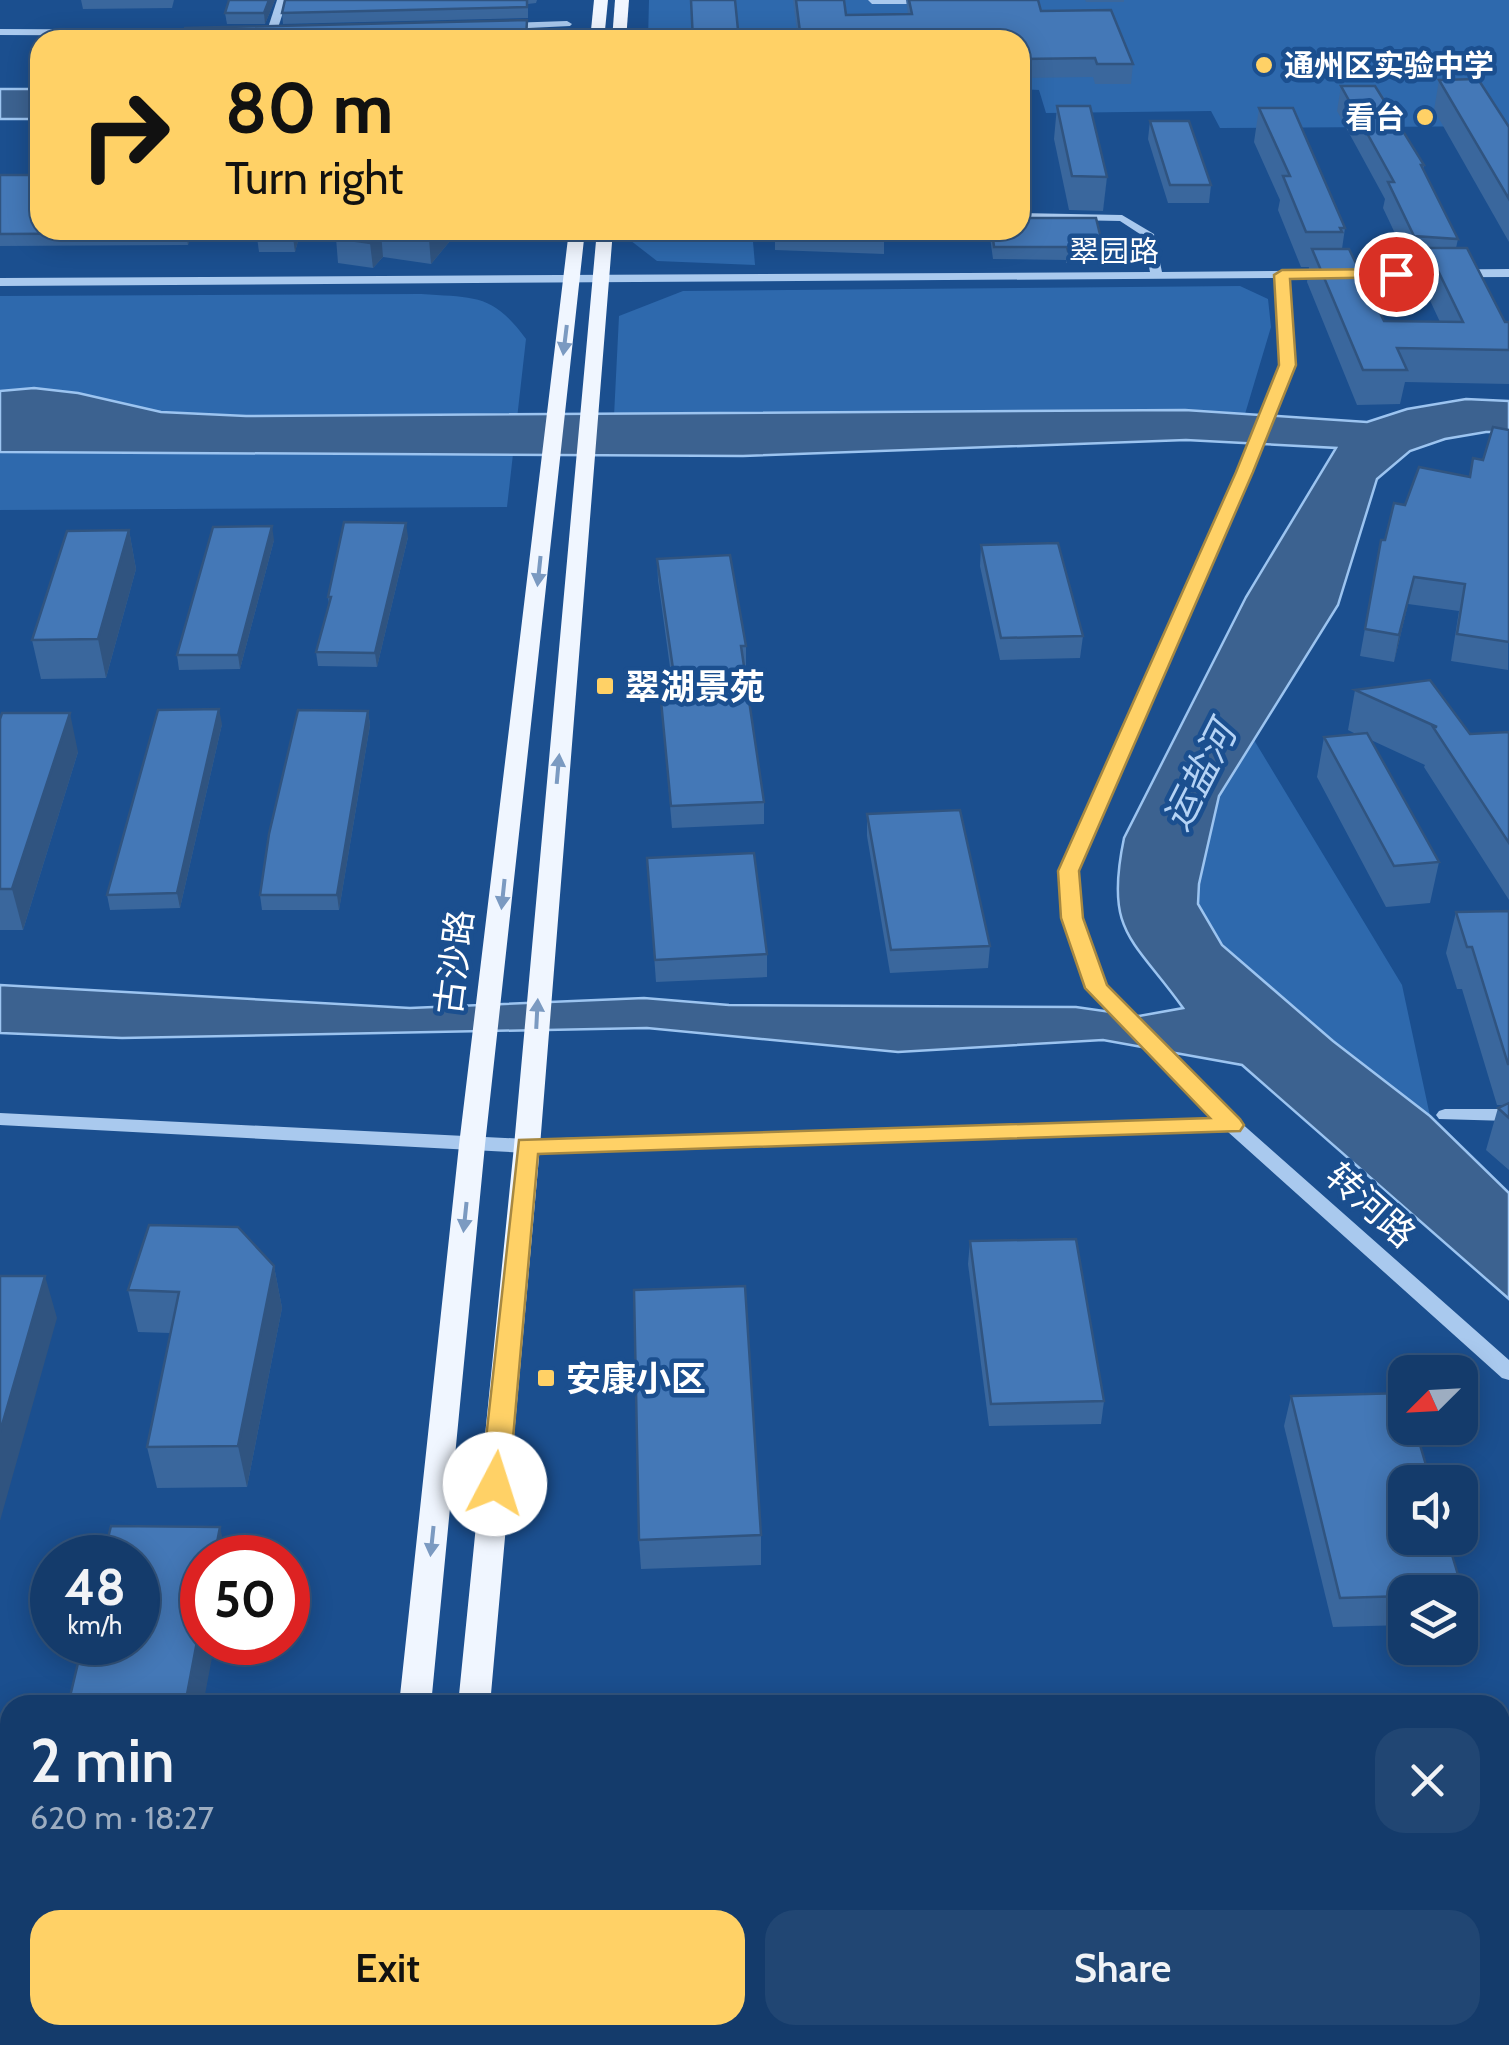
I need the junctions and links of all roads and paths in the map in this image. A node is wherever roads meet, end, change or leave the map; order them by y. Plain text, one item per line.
1 (282, 0) edge
2 (601, 0) edge
3 (622, 0) edge
4 (948, 0) edge
5 (872, 1) edge
6 (567, 24) dead end
7 (494, 26) edge
8 (273, 30) edge
9 (598, 30) edge
10 (620, 30) edge
11 (0, 32) edge
12 (30, 32) edge
13 (1030, 216) edge
14 (576, 240) edge
15 (604, 240) edge
16 (1509, 272) edge
17 (1156, 275) junction
18 (1282, 275) junction
19 (572, 280) junction
20 (601, 280) junction
21 (0, 282) edge
22 (1445, 1115) dead end
23 (1509, 1115) edge
24 (0, 1119) edge
25 (1232, 1125) junction
26 (472, 1145) junction
27 (527, 1146) junction
28 (1509, 1372) edge
29 (416, 1695) edge
30 (475, 1695) edge

1 - 8 street
2 - 9 main road
3 - 10 main road
4 - 5 street
6 - 7 street
11 - 12 street
13 - 17 street
14 - 19 main road, 古沙路
15 - 20 main road
16 - 18 street, 翠园路
17 - 18 street, 翠园路
17 - 20 street, 翠园路
18 - 25 street, 转河路
19 - 20 street, 翠园路
19 - 21 street, 翠园路
19 -> 26 main road, 古沙路
27 -> 20 main road
22 - 23 street
24 - 26 street
25 - 27 street
25 - 28 street, 转河路
26 - 27 street
26 -> 29 main road, 古沙路
27 - 30 main road

